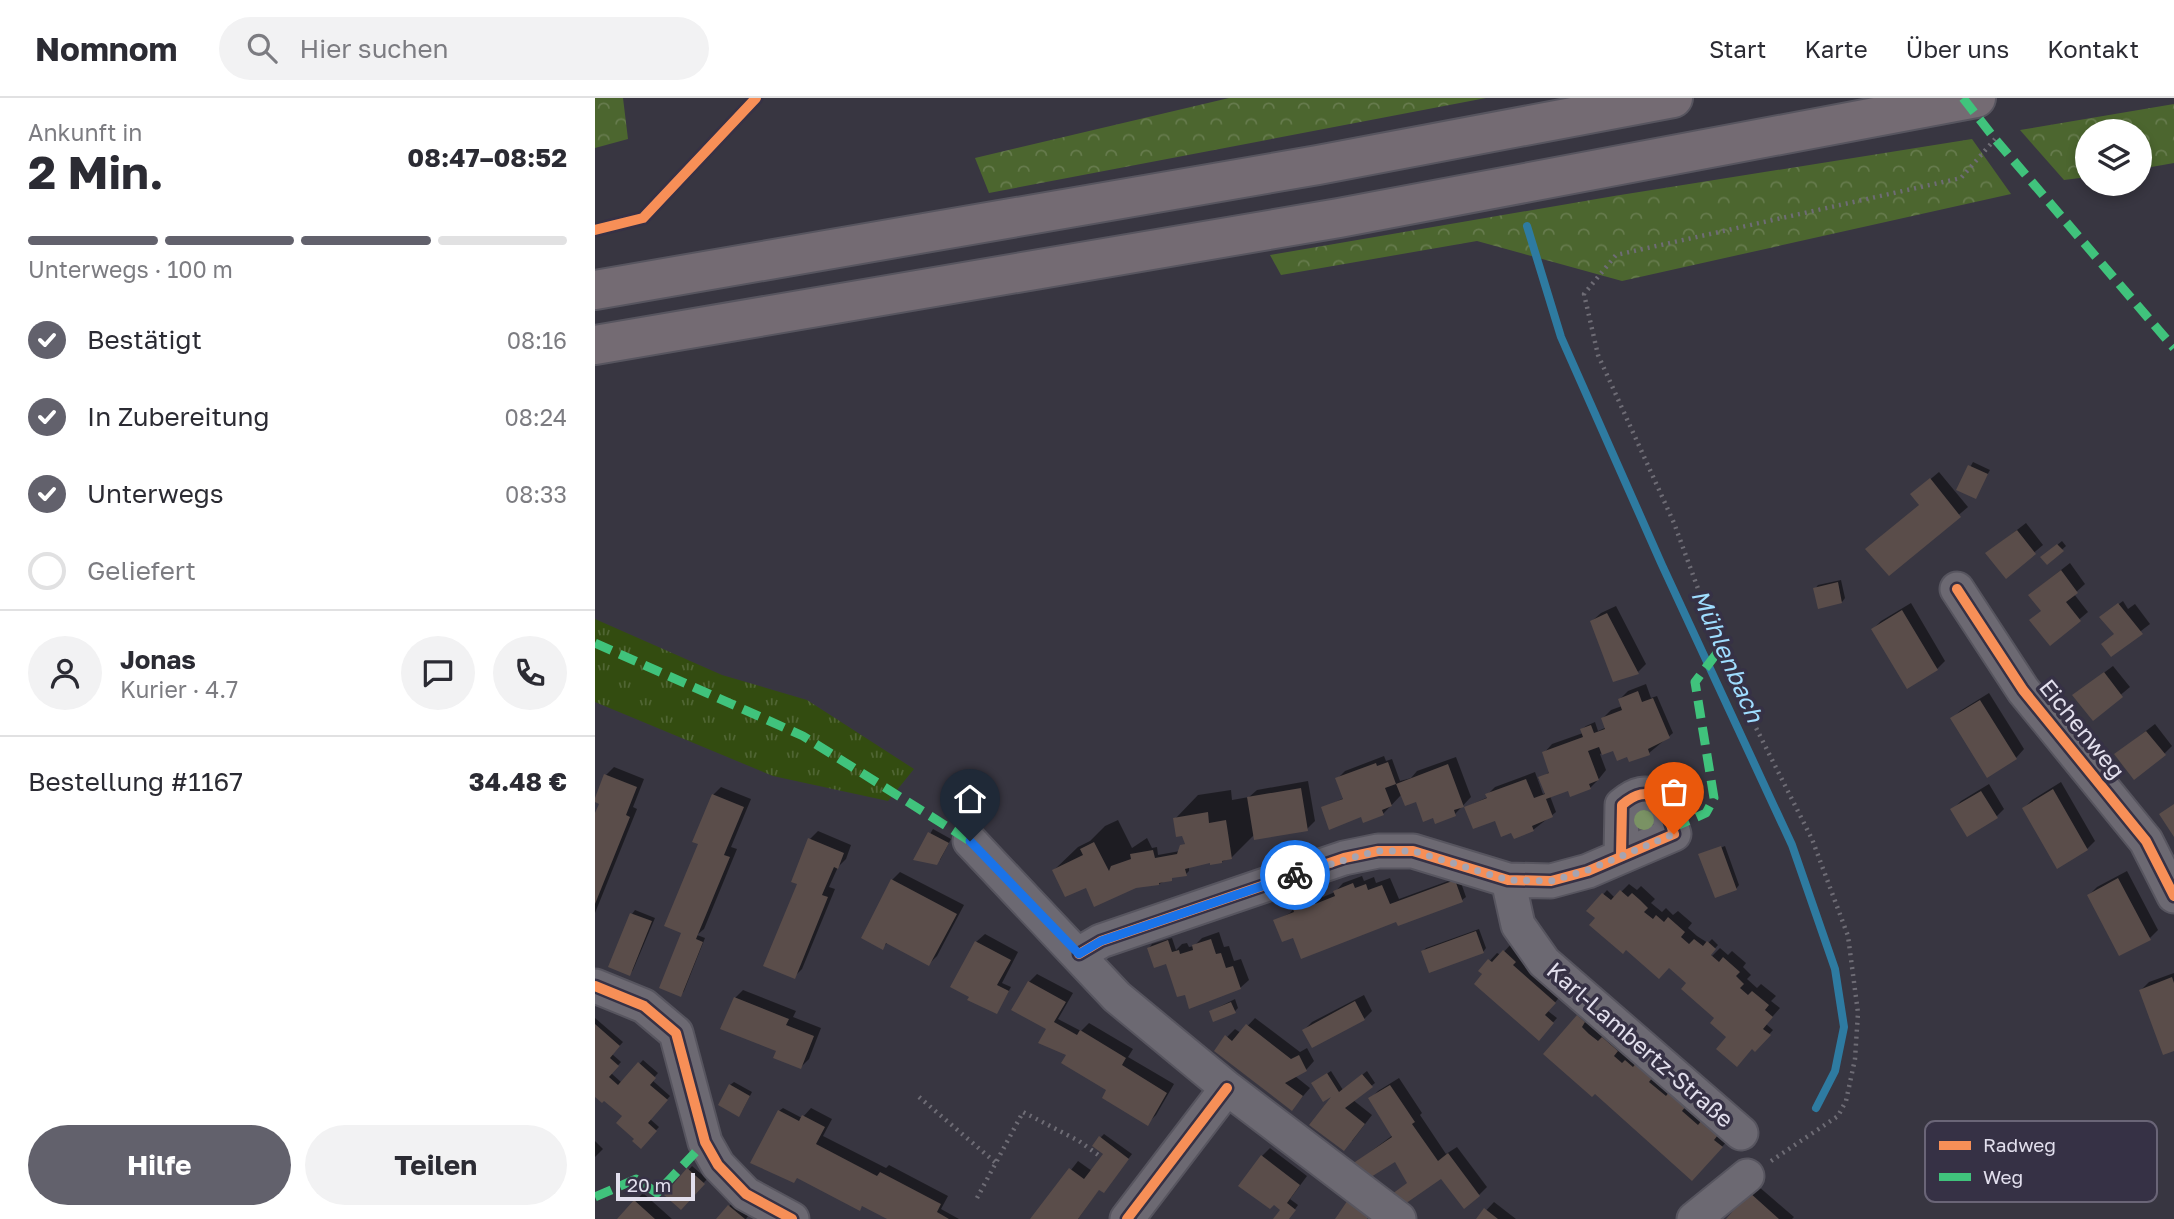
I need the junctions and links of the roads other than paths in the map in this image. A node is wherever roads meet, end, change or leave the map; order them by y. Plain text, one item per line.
1 (1673, 98) edge
2 (1976, 98) edge
3 (595, 290) edge
4 (595, 345) edge
5 (1957, 589) dead end
6 (970, 841) dead end
7 (1622, 855) dead end
8 (1508, 880) junction
9 (2174, 896) edge
10 (1079, 954) junction
11 (595, 986) edge
12 (1227, 1088) junction
13 (1741, 1133) dead end
14 (1747, 1176) road end
15 (792, 1219) edge
16 (1127, 1219) edge
17 (1399, 1219) edge
18 (1694, 1219) edge

1 - 3 highway
2 - 4 highway
5 - 9 street, Eichenweg
6 - 10 street
7 - 8 street
8 - 10 street
8 - 13 street, Karl-Lambertz-Straße
10 - 12 street
11 - 15 street
12 - 16 street
12 - 17 street
14 - 18 street

